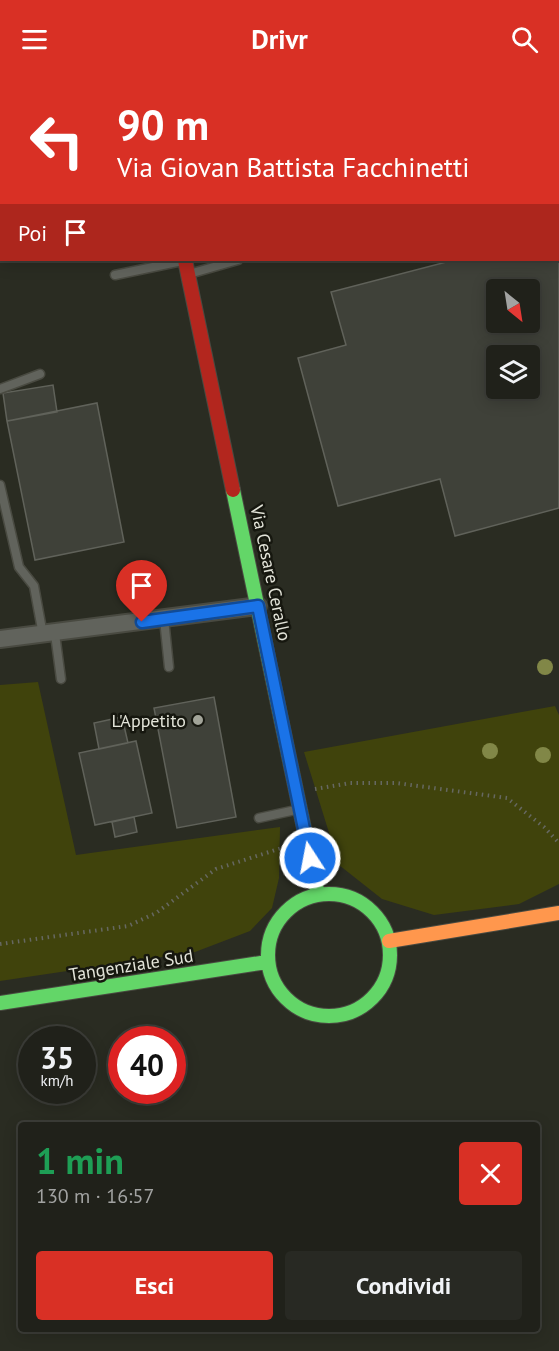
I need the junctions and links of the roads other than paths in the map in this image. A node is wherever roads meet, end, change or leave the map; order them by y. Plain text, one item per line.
1 (180, 261) edge
2 (185, 261) edge
3 (234, 261) edge
4 (188, 274) junction
5 (116, 275) dead end
6 (40, 374) dead end
7 (0, 389) edge
8 (0, 485) edge
9 (258, 606) junction
10 (164, 619) junction
11 (49, 635) junction
12 (0, 639) edge
13 (169, 667) dead end
14 (62, 679) dead end
15 (300, 809) junction
16 (259, 818) dead end
17 (318, 895) junction
18 (559, 913) edge
19 (389, 941) junction
20 (267, 962) junction
21 (0, 1004) edge

1 - 5 lane
2 - 4 main road, Via Cesare Cerallo
3 - 4 lane
4 - 9 main road, Via Cesare Cerallo
6 - 7 lane
8 - 11 lane
9 - 10 street
9 - 15 main road, Via Cesare Cerallo
10 - 11 street
10 - 13 lane
11 - 12 street
11 - 14 lane
15 - 16 lane
15 - 17 main road, Via Cesare Cerallo
17 - 19 main road
17 - 20 main road
18 - 19 main road
19 - 20 main road
20 - 21 main road, Tangenziale Sud

